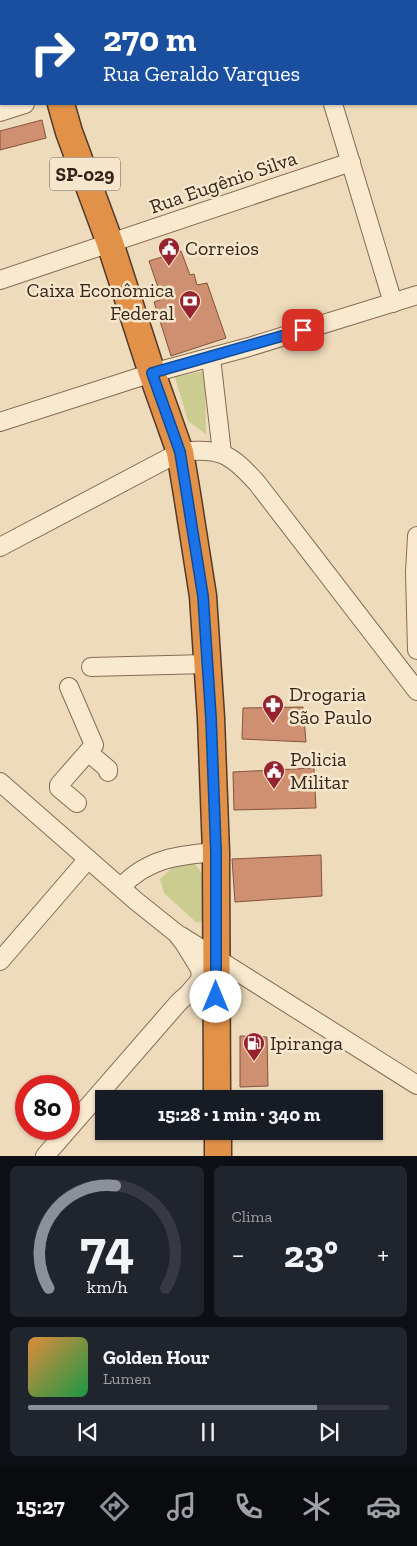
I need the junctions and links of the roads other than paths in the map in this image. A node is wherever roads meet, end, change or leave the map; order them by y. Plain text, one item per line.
1 (22, 105) edge
2 (62, 105) edge
3 (333, 105) edge
4 (0, 112) edge
5 (351, 162) junction
6 (110, 243) junction
7 (0, 280) edge
8 (417, 295) edge
9 (393, 303) junction
10 (211, 358) junction
11 (152, 373) junction
12 (0, 422) edge
13 (180, 452) junction
14 (222, 453) junction
15 (417, 536) edge
16 (0, 547) edge
17 (417, 650) edge
18 (206, 664) junction
19 (91, 667) dead end
20 (69, 687) dead end
21 (417, 691) edge
22 (88, 752) junction
23 (108, 772) dead end
24 (0, 782) edge
25 (77, 803) dead end
26 (216, 852) junction
27 (88, 859) junction
28 (121, 887) junction
29 (0, 961) edge
30 (208, 963) junction
31 (417, 1085) edge
32 (216, 1090) edge
33 (218, 1140) edge
34 (45, 1156) edge
35 (218, 1156) edge

1 - 4 street
2 - 6 highway, SP-029
3 - 5 street
5 - 6 street, Rua Eugênio Silva
5 - 9 street
6 - 7 street, Rua Eugênio Silva
6 - 11 highway, SP-029
8 - 9 street
9 - 10 street
10 - 11 street
10 - 14 street
11 - 12 street
11 - 13 highway, SP-029
13 - 14 street
13 - 16 street
13 - 18 highway, SP-029
14 - 21 street
15 - 17 street
18 - 19 street
18 - 26 highway, SP-029
20 - 22 street
22 - 23 street
22 - 25 street
24 - 27 street
26 - 28 street
26 - 30 highway, SP-029
27 - 28 street
27 - 29 street
28 - 30 street
30 - 31 street
30 - 32 highway, SP-029
30 - 34 street
33 - 35 highway

